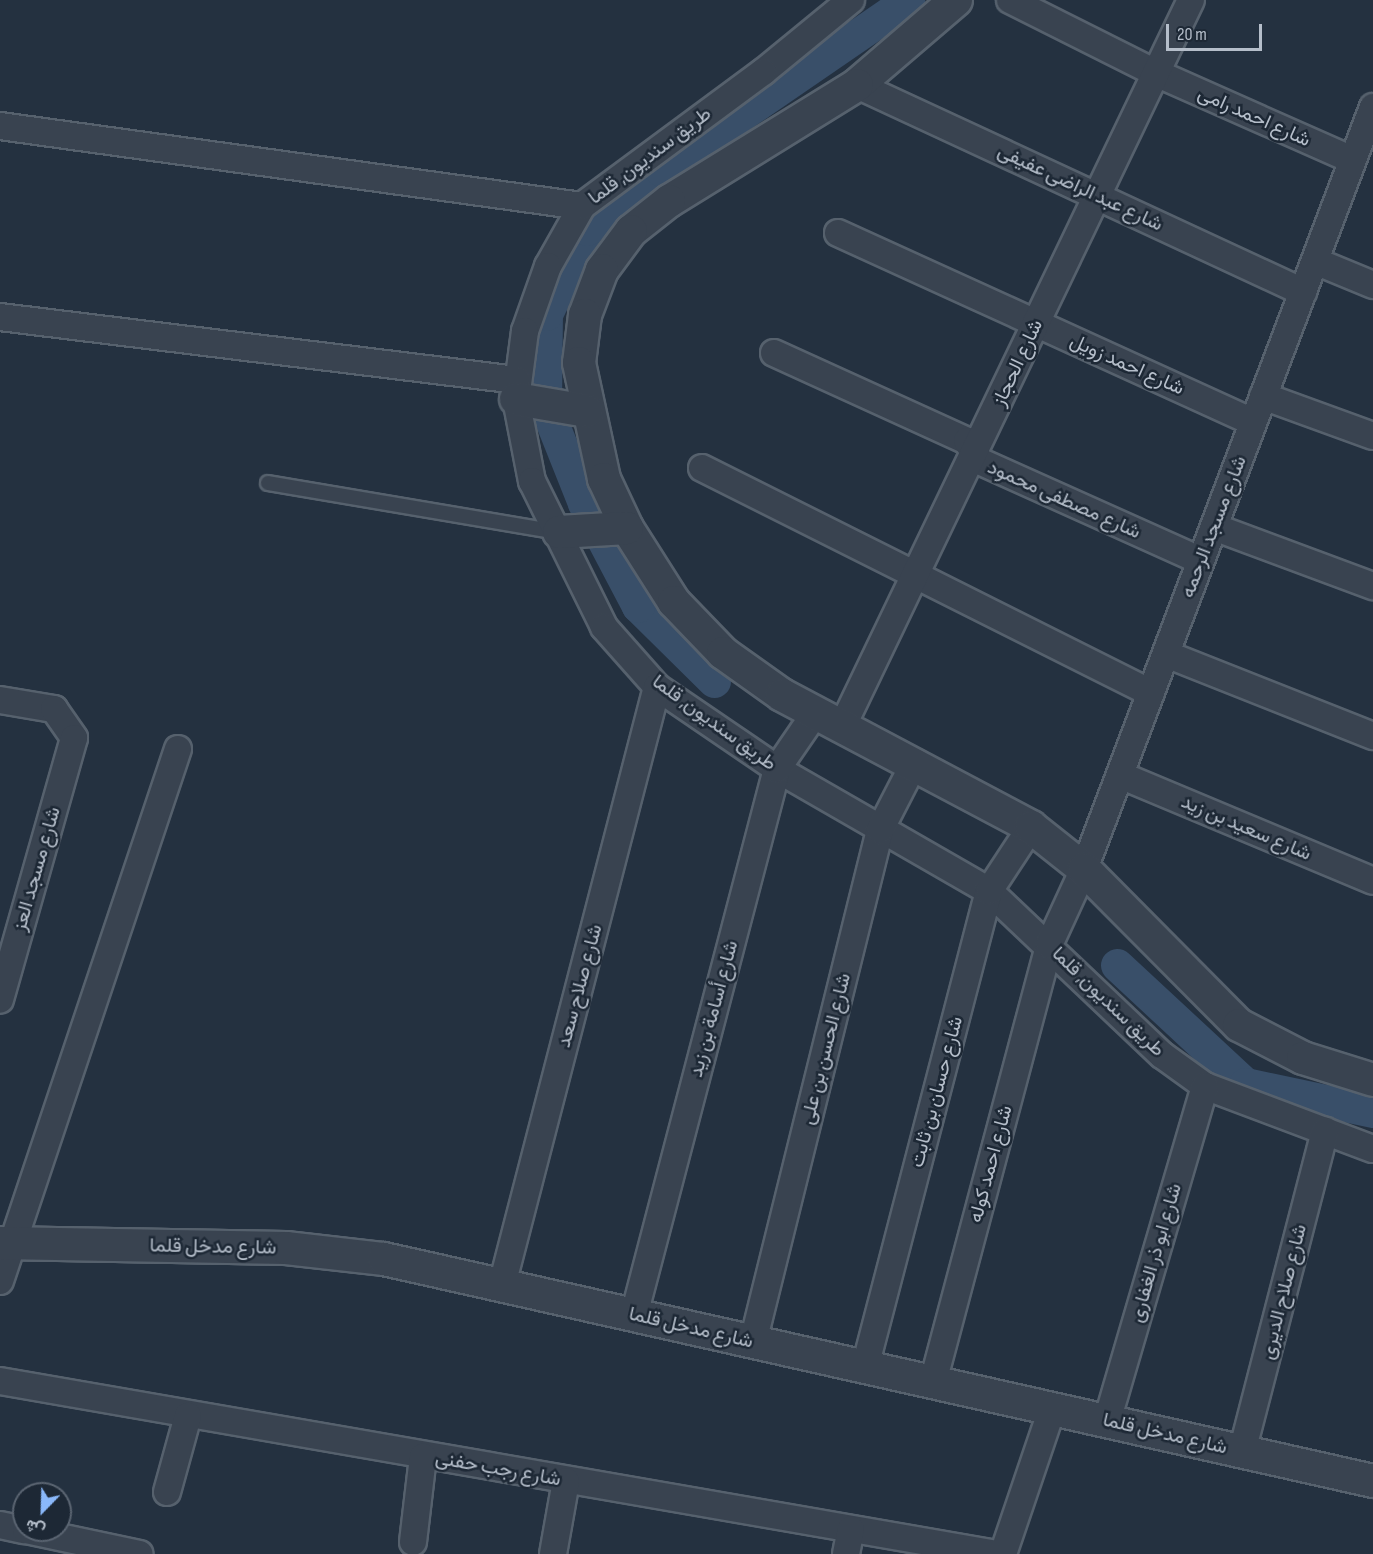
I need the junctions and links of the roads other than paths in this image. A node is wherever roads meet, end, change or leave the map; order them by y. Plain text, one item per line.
1 (850, 0) edge
2 (956, 0) edge
3 (1010, 0) edge
4 (1191, 0) edge
5 (1156, 73) junction
6 (857, 85) junction
7 (1371, 121) edge
8 (0, 126) edge
9 (1352, 160) junction
10 (1097, 196) junction
11 (582, 207) junction
12 (838, 233) dead end
13 (1315, 261) junction
14 (1373, 285) edge
15 (1303, 292) junction
16 (0, 318) edge
17 (1036, 324) junction
18 (774, 353) dead end
19 (517, 390) junction
20 (1263, 396) junction
21 (587, 411) junction
22 (1253, 422) junction
23 (1373, 436) edge
24 (974, 455) junction
25 (702, 468) dead end
26 (268, 483) dead end
27 (1214, 527) junction
28 (627, 528) junction
29 (559, 532) junction
30 (1201, 561) junction
31 (915, 575) junction
32 (1373, 586) edge
33 (1166, 654) junction
34 (657, 687) junction
35 (1151, 693) junction
36 (0, 700) edge
37 (829, 719) junction
38 (1373, 736) edge
39 (178, 749) dead end
40 (915, 762) junction
41 (777, 769) junction
42 (1120, 775) junction
43 (1031, 827) junction
44 (880, 830) junction
45 (1084, 869) junction
46 (1373, 881) edge
47 (989, 891) junction
48 (1049, 945) junction
49 (0, 1000) edge
50 (1373, 1080) edge
51 (1205, 1086) junction
52 (1325, 1131) junction
53 (1373, 1149) edge
54 (6, 1243) edge
55 (0, 1281) edge
56 (502, 1285) junction
57 (634, 1315) junction
58 (753, 1342) junction
59 (865, 1367) junction
60 (0, 1381) edge
61 (933, 1382) junction
62 (1052, 1409) junction
63 (188, 1416) junction
64 (1107, 1421) junction
65 (1242, 1452) junction
66 (423, 1457) junction
67 (566, 1481) junction
68 (1373, 1481) edge
69 (167, 1492) dead end
70 (72, 1540) edge
71 (413, 1542) dead end
72 (849, 1542) edge
73 (140, 1554) edge
74 (553, 1554) edge
75 (997, 1554) edge
76 (1003, 1554) edge

1 - 11 street, طريق سنديون, قلما
2 - 6 street
3 - 5 street, شارع احمد رامى
4 - 5 street, شارع الحجاز
5 - 9 street, شارع احمد رامى
5 - 10 street, شارع الحجاز
6 - 10 street, شارع عبد الراضى عفيفى
6 - 21 street
7 - 9 street, شارع مسجد الرحمه
8 - 11 street
9 - 13 street, شارع مسجد الرحمه
10 - 15 street, شارع عبد الراضى عفيفى
10 - 17 street, شارع الحجاز
11 - 19 street, طريق سنديون, قلما
12 - 17 street, شارع احمد زويل
13 - 14 street
13 - 15 street, شارع مسجد الرحمه
15 - 20 street, شارع مسجد الرحمه
16 - 19 street
17 - 22 street, شارع احمد زويل
17 - 24 street, شارع الحجاز
18 - 24 street, شارع مصطفى محمود
19 - 21 street
19 - 29 street, طريق سنديون, قلما
20 - 22 street, شارع مسجد الرحمه
20 - 23 street
21 - 28 street
22 - 27 street, شارع مسجد الرحمه
24 - 30 street, شارع مصطفى محمود
24 - 31 street, شارع الحجاز
25 - 31 street
26 - 29 lane
27 - 30 street, شارع مسجد الرحمه
27 - 32 street
28 - 29 street
28 - 37 street
29 - 34 street, طريق سنديون, قلما
30 - 33 street, شارع مسجد الرحمه
31 - 35 street
31 - 37 street, شارع الحجاز
33 - 35 street, شارع مسجد الرحمه
33 - 38 street
34 - 41 street, طريق سنديون, قلما
34 - 56 street, شارع صلاح سعد
35 - 42 street, شارع مسجد الرحمه
36 - 49 street, شارع مسجد العز
37 - 40 street
37 - 41 street, شارع أسامة بن زيد
39 - 54 street
40 - 43 street
40 - 44 street, شارع الحسن بن على
41 - 44 street, طريق سنديون, قلما
41 - 57 street, شارع أسامة بن زيد
42 - 45 street, شارع مسجد الرحمه
42 - 46 street, شارع سعيد بن زيد
43 - 45 street
43 - 47 street, شارع حسان بن ثابت
44 - 47 street, طريق سنديون, قلما
44 - 58 street, شارع الحسن بن على
45 - 48 street, شارع مسجد الرحمه
45 - 50 street
47 - 48 street, طريق سنديون, قلما
47 - 59 street, شارع حسان بن ثابت
48 - 51 street, طريق سنديون, قلما
48 - 61 street, شارع احمد كوله
51 - 52 street, طريق سنديون, قلما
51 - 64 street, شارع ابو ذر الغفارى
52 - 53 street, طريق سنديون, قلما
52 - 65 street, شارع صلاح الديرى
54 - 55 street
54 - 56 street, شارع مدخل قلما
56 - 57 street, شارع مدخل قلما
57 - 58 street, شارع مدخل قلما
58 - 59 street, شارع مدخل قلما
59 - 61 street, شارع مدخل قلما
60 - 63 street, شارع رجب حفنى
61 - 62 street, شارع مدخل قلما
62 - 64 street, شارع مدخل قلما
62 - 76 street
63 - 66 street, شارع رجب حفنى
63 - 69 street
64 - 65 street, شارع مدخل قلما
65 - 68 street, شارع مدخل قلما
66 - 67 street, شارع رجب حفنى
66 - 71 street
67 - 72 street, شارع رجب حفنى
67 - 74 street
70 - 73 street
72 - 75 street, شارع رجب حفنى

